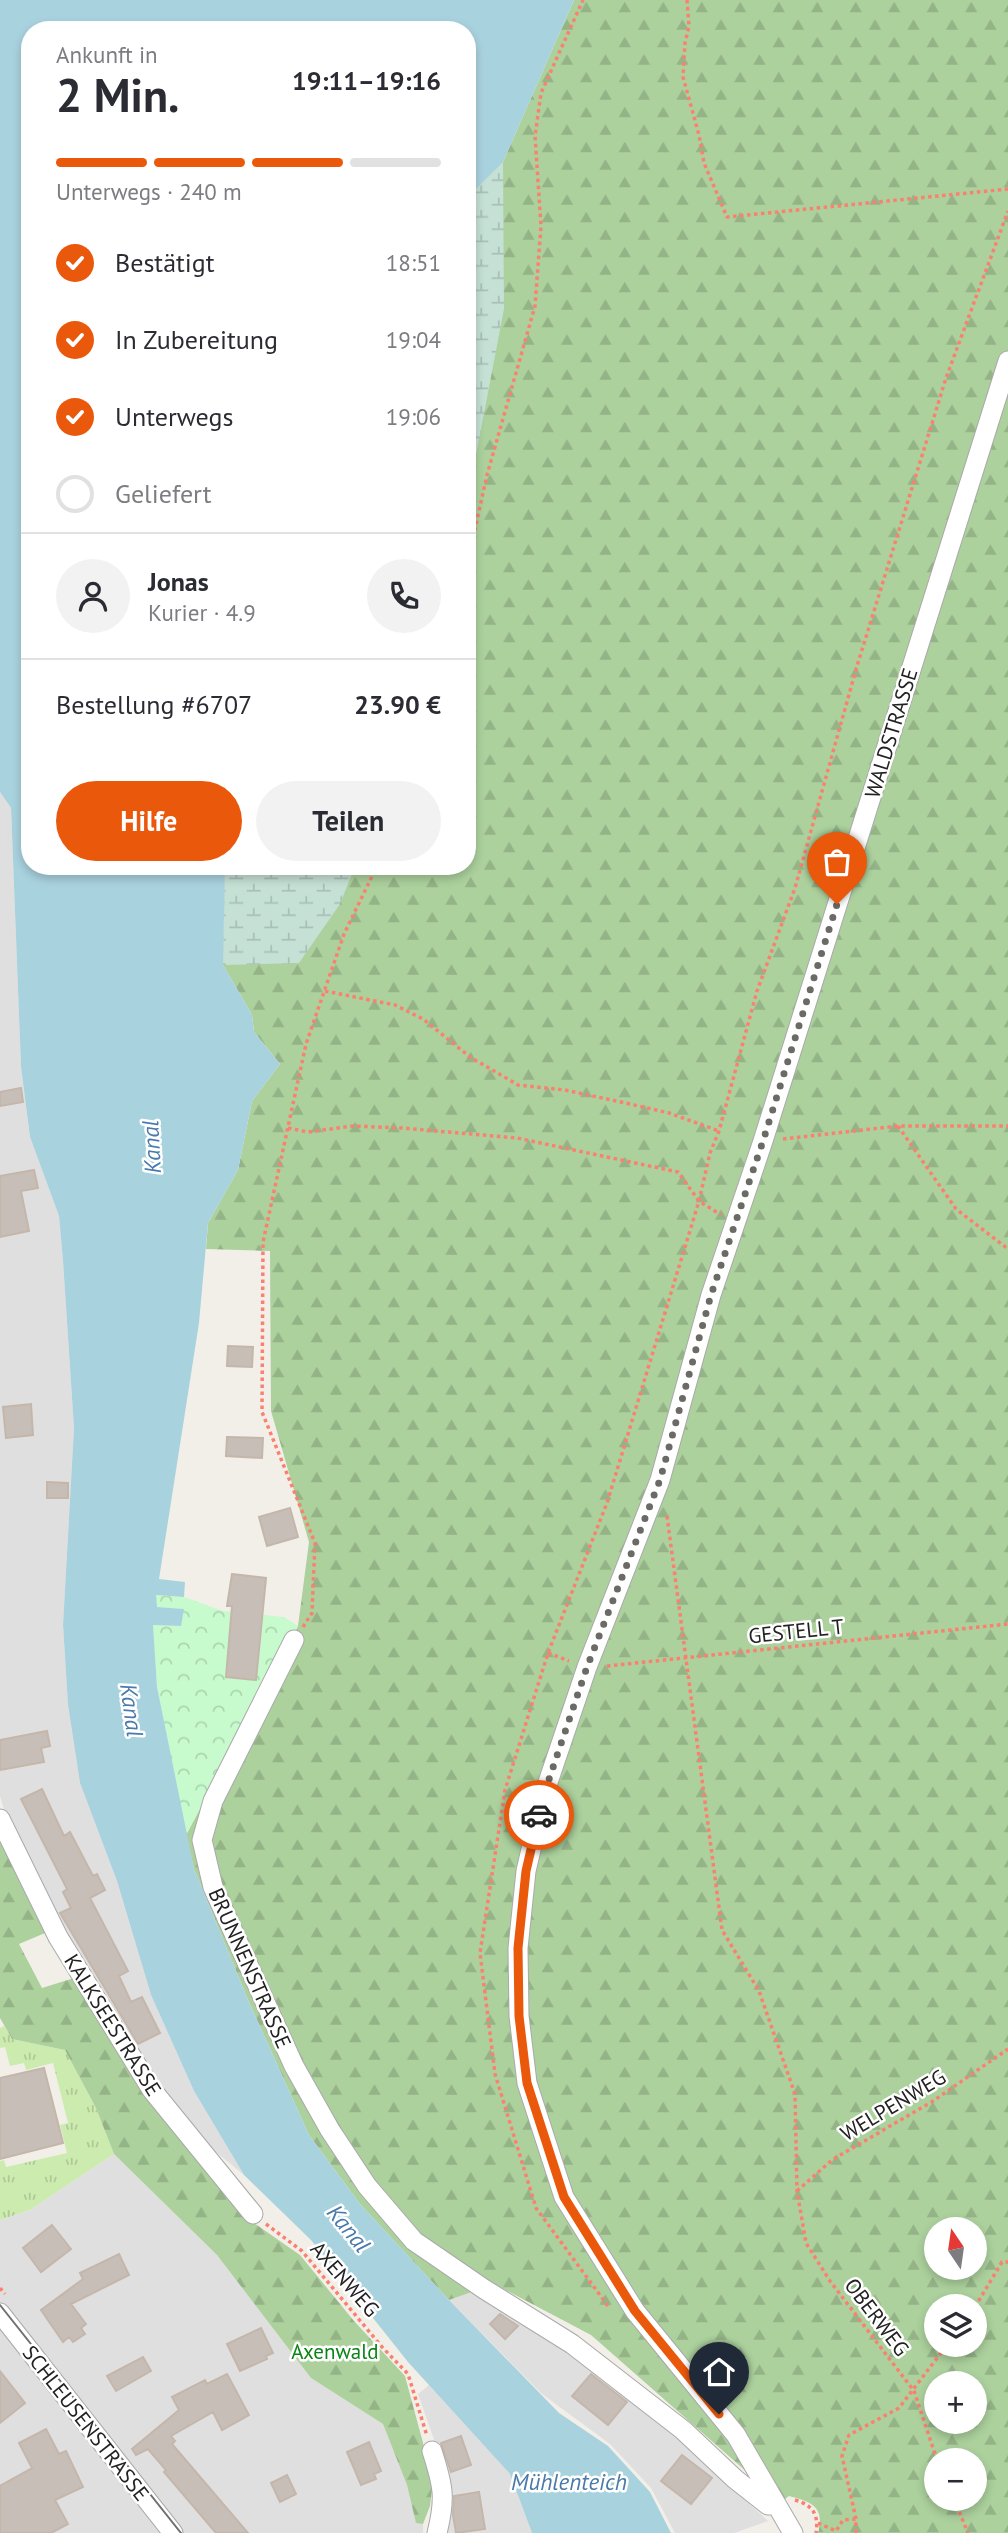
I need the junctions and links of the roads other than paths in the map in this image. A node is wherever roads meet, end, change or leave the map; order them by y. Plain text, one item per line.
1 (1008, 361) edge
2 (294, 1640) road end
3 (0, 1819) edge
4 (253, 2214) road end
5 (0, 2313) edge
6 (432, 2451) road end
7 (783, 2501) junction
8 (173, 2533) edge
9 (437, 2533) edge
10 (793, 2533) edge

1 - 7 street, WALDSTRASSE
2 - 7 street, BRUNNENSTRASSE
3 - 4 street, KALKSEESTRASSE
5 - 8 street, SCHLEUSENSTRASSE
6 - 9 street
7 - 10 street, WALDSTRASSE

